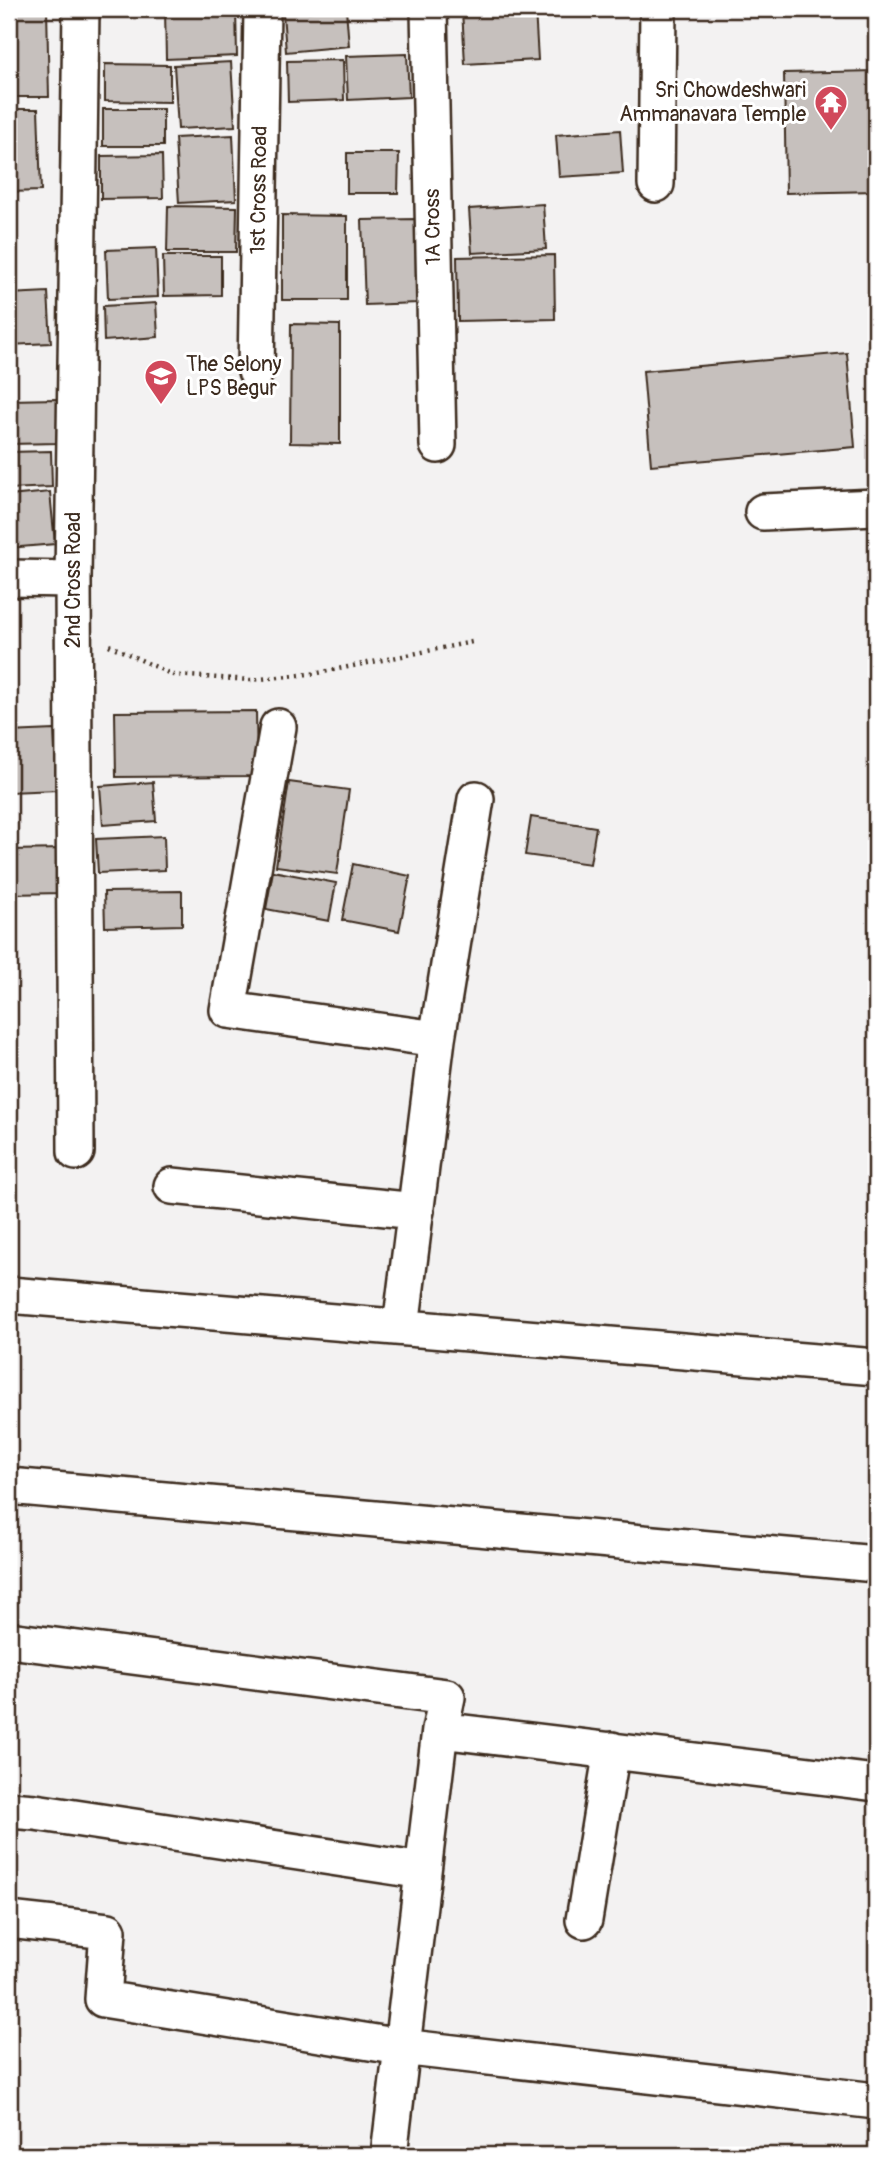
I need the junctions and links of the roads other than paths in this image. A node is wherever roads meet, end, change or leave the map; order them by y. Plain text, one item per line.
1 (81, 9) edge
2 (262, 9) edge
3 (429, 9) edge
4 (658, 9) edge
5 (656, 184) dead end
6 (256, 371) dead end
7 (438, 445) dead end
8 (876, 507) edge
9 (762, 512) dead end
10 (9, 578) edge
11 (73, 579) junction
12 (278, 727) dead end
13 (476, 799) dead end
14 (437, 1038) junction
15 (76, 1152) dead end
16 (172, 1185) dead end
17 (416, 1211) junction
18 (9, 1295) edge
19 (401, 1327) junction
20 (876, 1367) edge
21 (9, 1486) edge
22 (876, 1564) edge
23 (9, 1640) edge
24 (440, 1730) junction
25 (612, 1750) junction
26 (876, 1783) edge
27 (9, 1810) edge
28 (423, 1871) junction
29 (9, 1920) edge
30 (584, 1920) dead end
31 (401, 2047) junction
32 (876, 2101) edge
33 (389, 2155) edge

1 - 11 street, 2nd Cross Road
2 - 6 street, 1st Cross Road
3 - 7 street, 1A Cross
4 - 5 street
8 - 9 street
10 - 11 street
11 - 15 street, 2nd Cross Road
12 - 14 street
13 - 14 street
14 - 17 street
16 - 17 street
17 - 19 street
18 - 19 street
19 - 20 street
21 - 22 street
23 - 24 street
24 - 25 street
24 - 28 street
25 - 26 street
25 - 30 street
27 - 28 street
28 - 31 street
29 - 31 street
31 - 32 street
31 - 33 street

